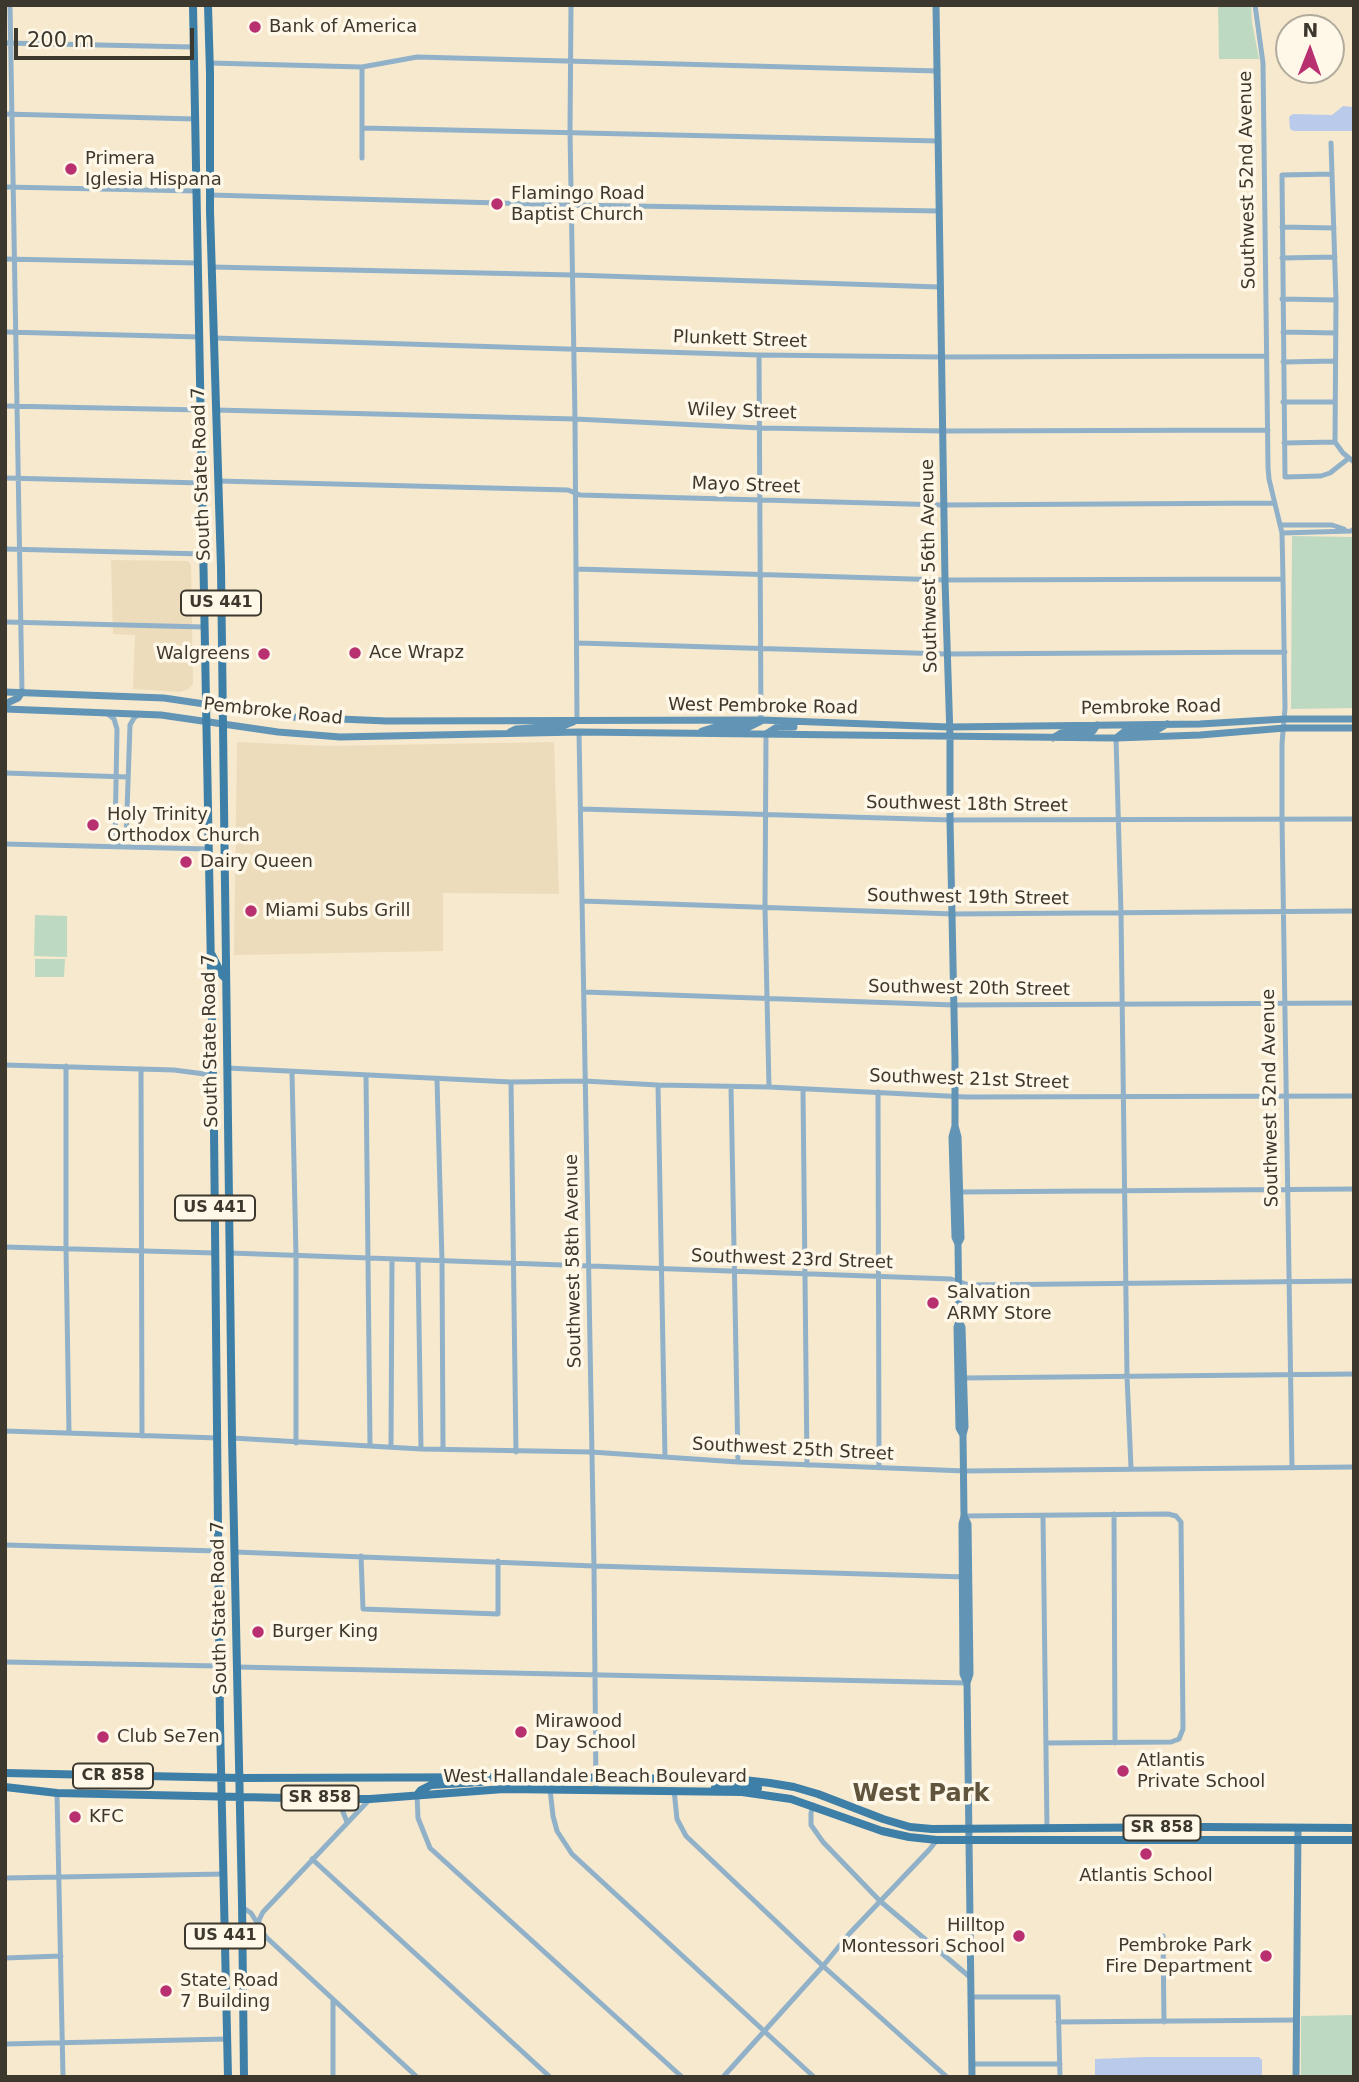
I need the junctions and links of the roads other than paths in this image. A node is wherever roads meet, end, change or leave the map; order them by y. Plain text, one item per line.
1 (10, 5) edge
2 (193, 5) edge
3 (208, 5) edge
4 (570, 5) edge
5 (936, 5) edge
6 (1255, 5) edge
7 (8, 43) edge
8 (193, 47) junction
9 (571, 60) junction
10 (210, 63) junction
11 (362, 66) junction
12 (938, 71) junction
13 (9, 115) edge
14 (195, 119) junction
15 (362, 128) junction
16 (570, 132) junction
17 (939, 141) junction
18 (1331, 143) dead end
19 (362, 158) dead end
20 (195, 169) junction
21 (1332, 174) junction
22 (5, 187) edge
23 (13, 187) junction
24 (196, 191) junction
25 (210, 195) junction
26 (571, 205) junction
27 (210, 211) junction
28 (940, 211) junction
29 (1282, 228) junction
30 (1334, 228) junction
31 (1335, 257) junction
32 (1282, 258) junction
33 (5, 259) edge
34 (15, 259) junction
35 (197, 263) junction
36 (212, 267) junction
37 (573, 275) junction
38 (940, 287) junction
39 (1282, 299) junction
40 (1336, 300) junction
41 (5, 332) edge
42 (17, 332) junction
43 (1283, 332) junction
44 (1336, 333) junction
45 (200, 337) junction
46 (214, 338) junction
47 (573, 348) junction
48 (759, 355) junction
49 (1266, 356) junction
50 (942, 357) junction
51 (1335, 361) junction
52 (1283, 362) junction
53 (201, 390) junction
54 (1283, 402) junction
55 (1335, 402) junction
56 (5, 406) edge
57 (18, 406) junction
58 (202, 410) junction
59 (216, 410) junction
60 (575, 419) junction
61 (217, 428) junction
62 (760, 428) junction
63 (1268, 430) junction
64 (943, 431) junction
65 (1335, 442) junction
66 (1283, 443) junction
67 (1351, 460) edge
68 (5, 478) edge
69 (20, 478) junction
70 (218, 481) junction
71 (202, 483) junction
72 (575, 493) junction
73 (760, 500) junction
74 (1274, 503) junction
75 (944, 505) junction
76 (1281, 529) junction
77 (1352, 530) edge
78 (5, 549) edge
79 (21, 550) junction
80 (203, 554) junction
81 (577, 569) junction
82 (761, 575) junction
83 (1283, 579) junction
84 (945, 580) junction
85 (5, 622) edge
86 (22, 623) junction
87 (204, 627) junction
88 (578, 643) junction
89 (762, 648) junction
90 (1284, 652) junction
91 (946, 654) junction
92 (5, 692) edge
93 (23, 692) junction
94 (205, 704) junction
95 (5, 706) edge
96 (222, 707) junction
97 (106, 713) junction
98 (139, 714) junction
99 (1285, 719) junction
100 (1354, 719) edge
101 (577, 720) junction
102 (761, 720) junction
103 (206, 721) junction
104 (644, 721) junction
105 (222, 723) junction
106 (822, 724) junction
107 (1097, 724) junction
108 (1167, 724) junction
109 (949, 727) junction
110 (1284, 728) junction
111 (1354, 728) edge
112 (579, 732) junction
113 (509, 733) junction
114 (696, 733) junction
115 (766, 734) junction
116 (950, 737) junction
117 (1052, 738) junction
118 (1116, 738) junction
119 (5, 774) edge
120 (116, 777) junction
121 (128, 777) junction
122 (581, 809) junction
123 (766, 815) junction
124 (1354, 819) edge
125 (950, 820) junction
126 (1118, 820) junction
127 (1282, 820) junction
128 (5, 844) edge
129 (119, 847) junction
130 (207, 849) junction
131 (582, 901) junction
132 (765, 908) junction
133 (1354, 911) edge
134 (1284, 912) junction
135 (1121, 913) junction
136 (953, 914) junction
137 (209, 949) junction
138 (226, 979) junction
139 (584, 992) junction
140 (768, 998) junction
141 (1122, 1003) junction
142 (1354, 1003) edge
143 (1286, 1004) junction
144 (954, 1005) junction
145 (212, 1047) junction
146 (5, 1065) edge
147 (66, 1066) junction
148 (227, 1068) junction
149 (141, 1069) junction
150 (292, 1072) junction
151 (212, 1075) junction
152 (366, 1075) junction
153 (437, 1079) junction
154 (511, 1082) junction
155 (584, 1082) junction
156 (658, 1085) junction
157 (732, 1087) junction
158 (769, 1087) junction
159 (803, 1090) junction
160 (878, 1092) junction
161 (228, 1096) junction
162 (954, 1097) junction
163 (1123, 1097) junction
164 (1287, 1097) junction
165 (1354, 1097) edge
166 (955, 1126) junction
167 (1354, 1189) edge
168 (1288, 1190) junction
169 (1124, 1191) junction
170 (960, 1192) junction
171 (958, 1244) junction
172 (5, 1247) edge
173 (66, 1248) junction
174 (141, 1252) junction
175 (215, 1253) junction
176 (230, 1253) junction
177 (296, 1256) junction
178 (368, 1259) junction
179 (392, 1260) junction
180 (418, 1261) junction
181 (442, 1261) junction
182 (514, 1264) junction
183 (587, 1267) junction
184 (662, 1269) junction
185 (734, 1273) junction
186 (806, 1274) junction
187 (879, 1277) junction
188 (1354, 1281) edge
189 (1289, 1282) junction
190 (958, 1283) junction
191 (1125, 1284) junction
192 (959, 1321) junction
193 (1354, 1374) edge
194 (1291, 1375) junction
195 (1127, 1376) junction
196 (964, 1378) junction
197 (217, 1416) junction
198 (5, 1431) edge
199 (69, 1433) junction
200 (963, 1435) junction
201 (142, 1436) junction
202 (218, 1437) junction
203 (232, 1438) junction
204 (296, 1443) junction
205 (370, 1446) junction
206 (391, 1447) junction
207 (421, 1449) junction
208 (443, 1449) junction
209 (516, 1452) junction
210 (591, 1452) junction
211 (665, 1457) junction
212 (232, 1460) junction
213 (738, 1462) junction
214 (807, 1465) junction
215 (1354, 1467) edge
216 (879, 1468) junction
217 (1130, 1468) junction
218 (1292, 1468) junction
219 (965, 1471) junction
220 (1114, 1514) junction
221 (964, 1516) junction
222 (1043, 1516) junction
223 (5, 1545) edge
224 (218, 1552) junction
225 (235, 1552) junction
226 (361, 1556) junction
227 (498, 1561) junction
228 (594, 1566) junction
229 (965, 1577) junction
230 (5, 1662) edge
231 (219, 1666) junction
232 (237, 1667) junction
233 (595, 1675) junction
234 (967, 1683) junction
235 (1047, 1743) junction
236 (1115, 1743) junction
237 (5, 1773) edge
238 (222, 1777) junction
239 (240, 1777) junction
240 (511, 1777) junction
241 (596, 1779) junction
242 (781, 1785) junction
243 (5, 1787) edge
244 (550, 1789) junction
245 (596, 1790) junction
246 (674, 1790) junction
247 (702, 1791) junction
248 (57, 1793) junction
249 (417, 1795) junction
250 (222, 1796) junction
251 (240, 1796) junction
252 (334, 1798) junction
253 (370, 1799) junction
254 (836, 1802) junction
255 (813, 1805) junction
256 (346, 1822) junction
257 (1298, 1828) junction
258 (1354, 1828) edge
259 (970, 1829) junction
260 (1047, 1829) junction
261 (1298, 1839) junction
262 (937, 1840) junction
263 (970, 1840) junction
264 (1354, 1840) edge
265 (312, 1859) junction
266 (224, 1874) junction
267 (60, 1877) junction
268 (5, 1878) edge
269 (880, 1901) junction
270 (242, 1908) junction
271 (263, 1912) junction
272 (251, 1913) junction
273 (259, 1927) junction
274 (1163, 1936) dead end
275 (266, 1937) junction
276 (243, 1946) junction
277 (61, 1956) junction
278 (5, 1958) edge
279 (823, 1966) junction
280 (971, 1978) junction
281 (971, 1997) junction
282 (333, 2000) junction
283 (226, 2009) junction
284 (1296, 2020) junction
285 (1058, 2022) junction
286 (1164, 2022) junction
287 (243, 2032) junction
288 (765, 2032) junction
289 (227, 2039) junction
290 (63, 2042) junction
291 (5, 2044) edge
292 (243, 2059) junction
293 (972, 2064) junction
294 (1060, 2064) junction
295 (63, 2077) edge
296 (228, 2077) edge
297 (244, 2077) edge
298 (333, 2077) edge
299 (417, 2077) edge
300 (550, 2077) edge
301 (682, 2077) edge
302 (723, 2077) edge
303 (814, 2077) edge
304 (947, 2077) edge
305 (972, 2077) edge
306 (1060, 2077) edge
307 (1296, 2077) edge

1 - 7 street
2 - 8 main road, South State Road 7 / US 441
3 - 10 main road, South State Road 7 / US 441
4 - 9 street
5 - 12 main road, Southwest 56th Avenue
6 - 49 street, Southwest 52nd Avenue
7 - 8 street
7 - 13 street
8 - 14 main road, South State Road 7 / US 441
9 - 11 street
9 - 12 street
9 - 16 street
10 - 11 street
10 - 25 main road, South State Road 7 / US 441
11 - 15 street
12 - 17 main road, Southwest 56th Avenue
13 - 14 street
13 - 23 street
14 - 20 main road, South State Road 7 / US 441
15 - 16 street
15 - 19 street
16 - 17 street
16 - 26 street
17 - 28 main road, Southwest 56th Avenue
18 - 21 street
20 - 24 main road, South State Road 7 / US 441
20 - 25 main road
21 - 29 street
21 - 30 street
22 - 23 street
23 - 24 street
23 - 34 street
24 - 27 main road
24 - 35 main road, South State Road 7 / US 441
25 - 26 street
25 - 27 main road, South State Road 7 / US 441
26 - 28 street
26 - 37 street
27 - 36 main road, South State Road 7 / US 441
28 - 38 main road, Southwest 56th Avenue
29 - 30 street
29 - 32 street
30 - 31 street
31 - 32 street
31 - 40 street
32 - 39 street
33 - 34 street
34 - 35 street
34 - 42 street
35 - 45 main road, South State Road 7 / US 441
36 - 37 street
36 - 46 main road, South State Road 7 / US 441
37 - 38 street
37 - 47 street
38 - 50 main road, Southwest 56th Avenue
39 - 40 street
39 - 43 street
40 - 44 street
41 - 42 street
42 - 45 street
42 - 57 street
43 - 44 street
43 - 52 street
44 - 51 street
45 - 53 main road, South State Road 7 / US 441
46 - 47 street, Plunkett Street
46 - 59 main road, South State Road 7 / US 441
47 - 48 street, Plunkett Street
47 - 60 street
48 - 50 street, Plunkett Street
48 - 62 street
49 - 50 street, Plunkett Street
49 - 63 street, Southwest 52nd Avenue
50 - 64 main road, Southwest 56th Avenue
51 - 52 street
51 - 55 street
52 - 54 street
53 - 58 main road, South State Road 7 / US 441
53 - 59 main road
54 - 55 street
54 - 66 street
55 - 65 street
56 - 57 street
57 - 58 street
57 - 69 street
58 - 61 main road
58 - 71 main road, South State Road 7 / US 441
59 - 60 street, Wiley Street
59 - 61 main road, South State Road 7 / US 441
60 - 62 street, Wiley Street
60 - 72 street
61 - 70 main road, South State Road 7 / US 441
62 - 64 street, Wiley Street
62 - 73 street
63 - 64 street, Wiley Street
63 - 74 street, Southwest 52nd Avenue
64 - 75 main road, Southwest 56th Avenue
65 - 66 street
65 - 67 street
66 - 67 street
68 - 69 street
69 - 71 street
69 - 79 street
70 - 72 street, Mayo Street
70 - 96 main road, South State Road 7 / US 441
71 - 80 main road, South State Road 7 / US 441
72 - 73 street, Mayo Street
72 - 81 street
73 - 75 street, Mayo Street
73 - 82 street
74 - 75 street, Mayo Street
74 - 76 street, Southwest 52nd Avenue
75 - 84 main road, Southwest 56th Avenue
76 - 77 street
76 - 83 street, Southwest 52nd Avenue
78 - 79 street
79 - 80 street
79 - 86 street
80 - 87 main road, South State Road 7 / US 441
81 - 82 street
81 - 88 street
82 - 84 street
82 - 89 street
83 - 84 street
83 - 90 street, Southwest 52nd Avenue
84 - 91 main road, Southwest 56th Avenue
85 - 86 street
86 - 87 street
86 - 93 street
87 - 94 main road, South State Road 7 / US 441
88 - 89 street
88 - 101 street
89 - 91 street
89 - 102 street
90 - 91 street
90 - 99 street, Southwest 52nd Avenue
91 - 109 main road, Southwest 56th Avenue
92 - 93 main road, Pembroke Road
93 - 94 main road, Pembroke Road
93 - 95 main road
94 - 96 main road, Pembroke Road
94 - 103 main road, South State Road 7 / US 441
95 - 97 main road, Pembroke Road
96 - 101 main road, Pembroke Road
96 - 105 main road, South State Road 7 / US 441
97 - 98 main road, Pembroke Road
97 - 120 street
98 - 103 main road, Pembroke Road
98 - 121 street
99 - 100 main road, Pembroke Road
99 - 108 main road, Pembroke Road
99 - 110 street, Southwest 52nd Avenue
101 - 104 main road, West Pembroke Road
101 - 113 main road
102 - 104 main road, West Pembroke Road
102 - 106 main road, West Pembroke Road
102 - 114 main road
103 - 105 main road, Pembroke Road
103 - 130 main road, South State Road 7 / US 441
104 - 112 main road
105 - 113 main road, Pembroke Road
105 - 138 main road, South State Road 7 / US 441
106 - 109 main road, West Pembroke Road
106 - 115 main road
107 - 108 main road, Pembroke Road
107 - 109 main road, Pembroke Road
107 - 117 main road
108 - 118 main road
109 - 116 main road, Southwest 56th Avenue
110 - 111 main road, Pembroke Road
110 - 118 main road, Pembroke Road
110 - 127 street, Southwest 52nd Avenue
112 - 113 main road, Pembroke Road
112 - 114 main road, West Pembroke Road
112 - 122 street, Southwest 58th Avenue
114 - 115 main road, West Pembroke Road
115 - 116 main road, West Pembroke Road
115 - 123 street
116 - 117 main road, Pembroke Road
116 - 125 main road, Southwest 56th Avenue
117 - 118 main road, Pembroke Road
118 - 126 street
119 - 120 street
120 - 121 street
120 - 129 street
121 - 129 street
122 - 123 street, Southwest 18th Street
122 - 131 street, Southwest 58th Avenue
123 - 125 street, Southwest 18th Street
123 - 132 street
124 - 127 street, Southwest 18th Street
125 - 126 street, Southwest 18th Street
125 - 136 main road, Southwest 56th Avenue
126 - 127 street, Southwest 18th Street
126 - 135 street
127 - 134 street, Southwest 52nd Avenue
128 - 129 street
129 - 130 street
130 - 137 main road, South State Road 7 / US 441
131 - 132 street, Southwest 19th Street
131 - 139 street, Southwest 58th Avenue
132 - 136 street, Southwest 19th Street
132 - 140 street
133 - 134 street, Southwest 19th Street
134 - 135 street, Southwest 19th Street
134 - 143 street, Southwest 52nd Avenue
135 - 136 street, Southwest 19th Street
135 - 141 street
136 - 144 main road, Southwest 56th Avenue
137 - 138 main road
137 - 145 main road, South State Road 7 / US 441
138 - 148 main road, South State Road 7 / US 441
139 - 140 street, Southwest 20th Street
139 - 155 street, Southwest 58th Avenue
140 - 144 street, Southwest 20th Street
140 - 158 street
141 - 143 street, Southwest 20th Street
141 - 144 street, Southwest 20th Street
141 - 163 street
142 - 143 street, Southwest 20th Street
143 - 164 street, Southwest 52nd Avenue
144 - 162 main road, Southwest 56th Avenue
145 - 148 main road
145 - 151 main road, South State Road 7 / US 441
146 - 147 street
147 - 149 street
147 - 173 street
148 - 150 street, Southwest 21st Street
148 - 161 main road, South State Road 7 / US 441
149 - 151 street
149 - 174 street
150 - 152 street, Southwest 21st Street
150 - 177 street
151 - 161 main road
151 - 175 main road, South State Road 7 / US 441
152 - 153 street, Southwest 21st Street
152 - 178 street
153 - 154 street, Southwest 21st Street
153 - 181 street
154 - 155 street, Southwest 21st Street
154 - 182 street
155 - 156 street, Southwest 21st Street
155 - 183 street, Southwest 58th Avenue
156 - 157 street, Southwest 21st Street
156 - 184 street
157 - 158 street, Southwest 21st Street
157 - 185 street
158 - 159 street, Southwest 21st Street
159 - 160 street, Southwest 21st Street
159 - 186 street
160 - 162 street, Southwest 21st Street
160 - 187 street
161 - 176 main road, South State Road 7 / US 441
162 - 163 street, Southwest 21st Street
162 - 166 main road, Southwest 56th Avenue
163 - 164 street, Southwest 21st Street
163 - 169 street
164 - 165 street, Southwest 21st Street
164 - 168 street, Southwest 52nd Avenue
166 - 170 main road, Southwest 56th Avenue
166 - 171 main road, Southwest 56th Avenue
167 - 168 street
168 - 169 street
168 - 189 street, Southwest 52nd Avenue
169 - 170 street
169 - 191 street
170 - 171 main road, Southwest 56th Avenue
171 - 190 main road, Southwest 56th Avenue
172 - 173 street
173 - 174 street
173 - 199 street
174 - 175 street
174 - 201 street
175 - 197 main road, South State Road 7 / US 441
176 - 177 street, Southwest 23rd Street
176 - 203 main road, South State Road 7 / US 441
177 - 178 street, Southwest 23rd Street
177 - 204 street
178 - 179 street, Southwest 23rd Street
178 - 205 street
179 - 180 street, Southwest 23rd Street
179 - 206 street
180 - 181 street, Southwest 23rd Street
180 - 207 street
181 - 182 street, Southwest 23rd Street
181 - 208 street
182 - 183 street, Southwest 23rd Street
182 - 209 street
183 - 184 street, Southwest 23rd Street
183 - 210 street, Southwest 58th Avenue
184 - 185 street, Southwest 23rd Street
184 - 211 street
185 - 186 street, Southwest 23rd Street
185 - 213 street
186 - 187 street, Southwest 23rd Street
186 - 214 street
187 - 190 street, Southwest 23rd Street
187 - 216 street
188 - 189 street, Southwest 23rd Street
189 - 191 street, Southwest 23rd Street
189 - 194 street, Southwest 52nd Avenue
190 - 191 street, Southwest 23rd Street
190 - 192 main road, Southwest 56th Avenue
191 - 195 street
192 - 196 main road, Southwest 56th Avenue
192 - 200 main road, Southwest 56th Avenue
193 - 194 street
194 - 195 street
194 - 218 street, Southwest 52nd Avenue
195 - 196 street
195 - 217 street
196 - 200 main road, Southwest 56th Avenue
197 - 202 main road, South State Road 7 / US 441
197 - 203 main road
198 - 199 street
199 - 201 street
200 - 219 main road, Southwest 56th Avenue
201 - 202 street
202 - 212 main road
202 - 224 main road, South State Road 7 / US 441
203 - 204 street, Southwest 25th Street
203 - 212 main road, South State Road 7 / US 441
204 - 205 street, Southwest 25th Street
205 - 206 street, Southwest 25th Street
206 - 207 street, Southwest 25th Street
207 - 208 street, Southwest 25th Street
208 - 209 street, Southwest 25th Street
209 - 210 street, Southwest 25th Street
210 - 211 street, Southwest 25th Street
210 - 228 street, Southwest 58th Avenue
211 - 213 street, Southwest 25th Street
212 - 225 main road, South State Road 7 / US 441
213 - 214 street, Southwest 25th Street
214 - 216 street, Southwest 25th Street
215 - 218 street, Southwest 25th Street
216 - 219 street, Southwest 25th Street
217 - 218 street, Southwest 25th Street
217 - 219 street, Southwest 25th Street
219 - 221 main road, Southwest 56th Avenue
220 - 222 street
220 - 236 street
220 - 236 street
221 - 222 street
221 - 229 main road, Southwest 56th Avenue
222 - 235 street
223 - 224 street
224 - 231 main road, South State Road 7 / US 441
225 - 226 street
225 - 232 main road, South State Road 7 / US 441
226 - 227 street
226 - 227 street
227 - 228 street
228 - 229 street
228 - 233 street, Southwest 58th Avenue
229 - 234 main road, Southwest 56th Avenue
230 - 231 street
231 - 238 main road, South State Road 7 / US 441
232 - 233 street
232 - 239 main road, South State Road 7 / US 441
233 - 234 street
233 - 241 street, Southwest 58th Avenue
234 - 259 main road, Southwest 56th Avenue
235 - 236 street
235 - 260 street
237 - 238 main road, CR 858
238 - 239 main road, West Hallandale Beach Boulevard / SR 858
238 - 250 main road, South State Road 7 / US 441
239 - 240 main road, West Hallandale Beach Boulevard / SR 858
239 - 251 main road, South State Road 7 / US 441
240 - 241 main road, West Hallandale Beach Boulevard / SR 858
240 - 249 main road, West Hallandale Beach Boulevard
241 - 242 main road, West Hallandale Beach Boulevard / SR 858
241 - 245 street, Southwest 58th Avenue
242 - 247 main road
242 - 254 main road, West Hallandale Beach Boulevard / SR 858
243 - 248 main road, CR 858
244 - 245 main road, West Hallandale Beach Boulevard / SR 858
244 - 249 main road, West Hallandale Beach Boulevard / SR 858
244 - 288 street
245 - 246 main road, West Hallandale Beach Boulevard / SR 858
246 - 247 main road, West Hallandale Beach Boulevard / SR 858
246 - 279 street
247 - 255 main road, West Hallandale Beach Boulevard / SR 858
248 - 250 main road, CR 858
248 - 267 street
249 - 253 main road, West Hallandale Beach Boulevard / SR 858
249 - 301 street
250 - 251 main road, West Hallandale Beach Boulevard / SR 858
250 - 266 main road, South State Road 7 / US 441
251 - 252 main road, West Hallandale Beach Boulevard / SR 858
251 - 270 main road, South State Road 7 / US 441
252 - 253 main road, West Hallandale Beach Boulevard / SR 858
252 - 256 street
253 - 256 street
254 - 255 main road
254 - 259 main road, West Hallandale Beach Boulevard / SR 858
255 - 262 main road, West Hallandale Beach Boulevard / SR 858
255 - 269 street
256 - 265 street
257 - 258 main road, West Hallandale Beach Boulevard / SR 858
257 - 260 main road, West Hallandale Beach Boulevard / SR 858
257 - 261 main road
259 - 260 main road, West Hallandale Beach Boulevard / SR 858
259 - 263 main road, Southwest 56th Avenue
261 - 263 main road, West Hallandale Beach Boulevard / SR 858
261 - 264 main road, West Hallandale Beach Boulevard / SR 858
261 - 284 main road
262 - 263 main road, West Hallandale Beach Boulevard / SR 858
262 - 269 street
263 - 280 main road, Southwest 56th Avenue
265 - 271 street
265 - 300 street
266 - 267 street
266 - 283 main road, South State Road 7 / US 441
267 - 268 street
267 - 277 street
269 - 279 street
269 - 280 street
270 - 272 street
270 - 276 main road, South State Road 7 / US 441
271 - 272 street
271 - 273 street
272 - 273 street
273 - 275 street
274 - 286 street
275 - 276 street
275 - 282 street
276 - 287 main road, South State Road 7 / US 441
277 - 278 street
277 - 290 street
279 - 288 street
279 - 304 street
280 - 281 main road, Southwest 56th Avenue
281 - 285 street
281 - 293 main road, Southwest 56th Avenue
282 - 298 street
282 - 299 street
283 - 287 main road
283 - 289 main road, South State Road 7 / US 441
284 - 286 street
284 - 307 main road
285 - 286 street
285 - 294 street
287 - 292 main road, South State Road 7 / US 441
288 - 302 street
288 - 303 street
289 - 290 street
289 - 292 main road
289 - 296 main road, South State Road 7 / US 441
290 - 291 street
290 - 295 street
292 - 297 main road, South State Road 7 / US 441
293 - 294 street
293 - 305 main road, Southwest 56th Avenue
294 - 306 street

